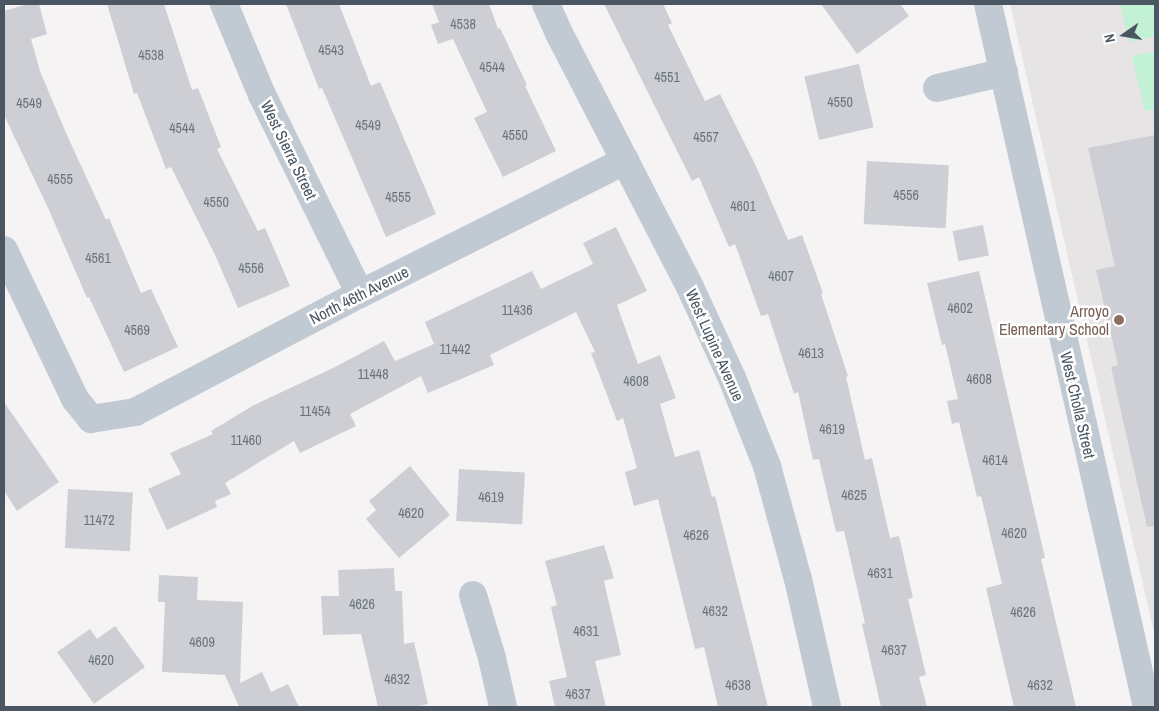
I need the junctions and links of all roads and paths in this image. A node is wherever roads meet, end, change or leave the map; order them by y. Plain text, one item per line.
1 (224, 4) edge
2 (546, 4) edge
3 (988, 4) edge
4 (1004, 72) junction
5 (937, 88) dead end
6 (625, 161) junction
7 (4, 250) edge
8 (360, 294) junction
9 (474, 594) dead end
10 (503, 707) edge
11 (827, 707) edge
12 (1147, 707) edge

1 - 8 street, West Sierra Street
2 - 6 street, West Lupine Avenue
3 - 4 street, West Cholla Street
4 - 5 street
4 - 12 street, West Cholla Street
6 - 8 street, North 46th Avenue
6 - 11 street, West Lupine Avenue
7 - 8 street, North 46th Avenue
9 - 10 street

